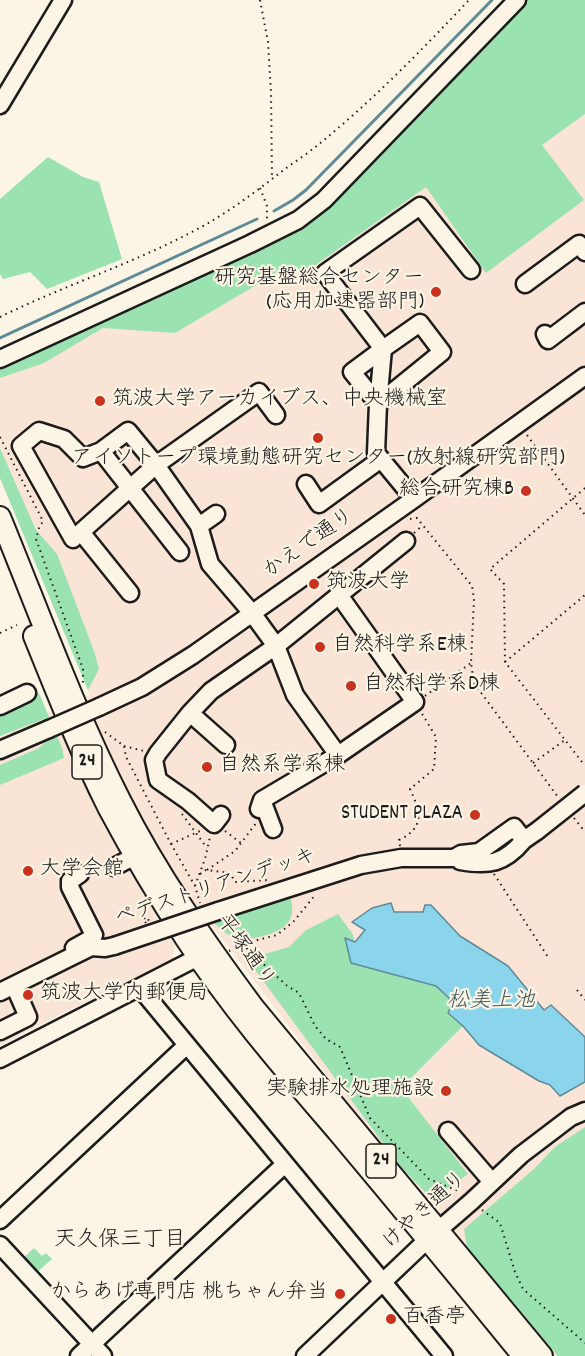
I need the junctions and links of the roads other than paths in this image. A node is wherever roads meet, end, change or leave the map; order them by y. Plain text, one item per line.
1 (63, 0) edge
2 (517, 0) edge
3 (0, 105) edge
4 (585, 252) edge
5 (471, 270) dead end
6 (525, 284) dead end
7 (585, 312) edge
8 (545, 334) dead end
9 (383, 349) junction
10 (0, 360) edge
11 (585, 376) edge
12 (378, 404) junction
13 (276, 415) dead end
14 (101, 451) junction
15 (381, 459) junction
16 (156, 465) junction
17 (306, 484) dead end
18 (130, 488) junction
19 (414, 499) junction
20 (216, 514) dead end
21 (0, 517) edge
22 (199, 526) junction
23 (73, 538) junction
24 (406, 541) dead end
25 (180, 552) dead end
26 (0, 553) edge
27 (130, 593) dead end
28 (339, 595) junction
29 (252, 613) junction
30 (276, 645) junction
31 (27, 693) dead end
32 (0, 706) edge
33 (190, 713) junction
34 (226, 745) dead end
35 (0, 750) edge
36 (338, 755) junction
37 (585, 794) edge
38 (218, 820) road end
39 (273, 829) dead end
40 (530, 836) junction
41 (135, 856) junction
42 (454, 858) junction
43 (114, 867) dead end
44 (80, 874) dead end
45 (212, 954) junction
46 (68, 955) junction
47 (5, 987) edge
48 (140, 988) junction
49 (0, 1031) edge
50 (187, 1045) junction
51 (0, 1059) edge
52 (585, 1111) edge
53 (448, 1131) dead end
54 (285, 1164) junction
55 (492, 1182) junction
56 (0, 1220) edge
57 (433, 1235) junction
58 (0, 1245) edge
59 (384, 1282) junction
60 (98, 1350) edge
61 (79, 1356) edge
62 (305, 1356) edge
63 (444, 1356) edge
64 (523, 1356) edge
65 (542, 1356) edge

1 - 3 street
2 - 10 street
4 - 6 street
5 - 9 street
7 - 8 street
9 - 12 street
9 - 12 street
9 - 12 street
11 - 19 street, かえで通り
12 - 15 street
13 - 16 street
14 - 16 street
14 - 18 street
14 - 23 street
15 - 17 street
15 - 19 street
16 - 18 street
16 - 22 street
18 - 23 street
18 - 25 street
19 - 29 street, かえで通り
20 - 22 street
21 - 45 main road, 平塚通り / 24
22 - 29 street
23 - 27 street
24 - 28 street
26 - 41 main road, 平塚通り / 24
28 - 30 street
28 - 36 street
29 - 30 street
29 - 35 street, かえで通り, bridge
30 - 33 street
30 - 36 street
31 - 32 street
33 - 34 street
33 - 38 street
36 - 39 street
37 - 40 street, bridge
40 - 42 street, ペデストリアンデッキ
40 - 42 street, ペデストリアンデッキ
41 - 43 street
41 - 45 main road, 平塚通り / 24
42 - 46 street, ペデストリアンデッキ, bridge
44 - 46 street
45 - 48 street
45 - 57 main road, 平塚通り / 24
46 - 47 street, ペデストリアンデッキ
47 - 49 street
48 - 50 street
48 - 51 street
50 - 54 street
50 - 56 street
52 - 55 street, けやき通り
53 - 55 street
54 - 59 street
54 - 60 street
55 - 57 street, けやき通り
57 - 59 street, けやき通り
57 - 64 main road, 平塚通り / 24
57 - 65 main road, 平塚通り / 24
58 - 60 street
59 - 62 street, けやき通り
59 - 63 street
60 - 61 street

